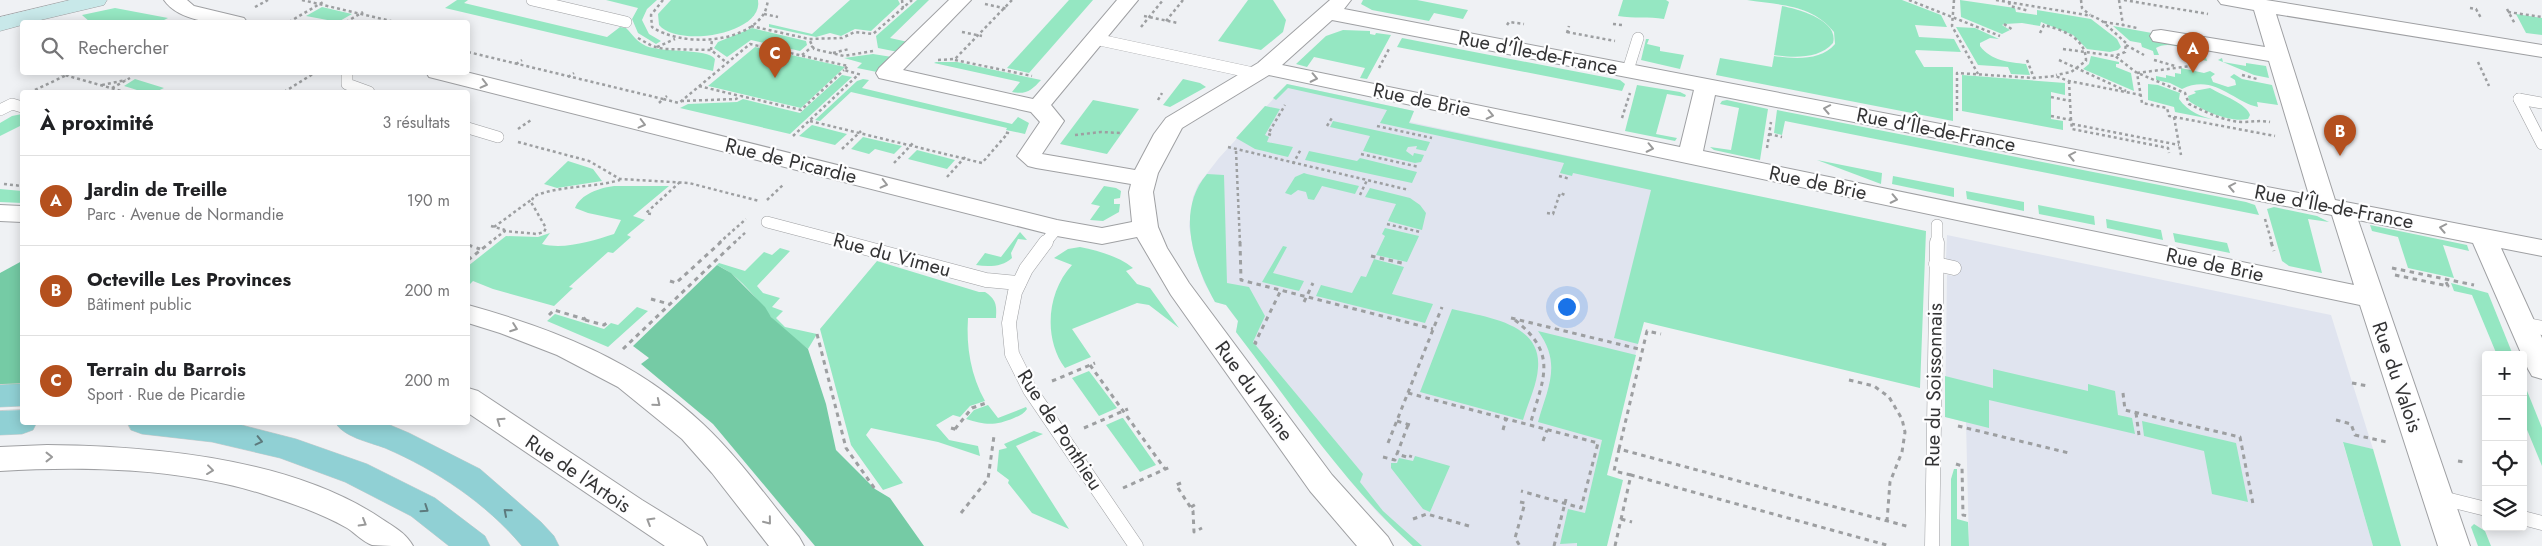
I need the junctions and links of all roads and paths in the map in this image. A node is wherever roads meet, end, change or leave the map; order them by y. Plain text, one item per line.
1 (96, 0) edge
2 (174, 0) edge
3 (302, 0) edge
4 (532, 0) edge
5 (663, 0) edge
6 (768, 0) edge
7 (902, 0) edge
8 (912, 0) edge
9 (962, 0) edge
10 (1128, 0) edge
11 (1163, 0) edge
12 (1183, 0) edge
13 (1909, 0) edge
14 (1954, 0) edge
15 (1996, 0) edge
16 (2081, 0) edge
17 (2119, 0) edge
18 (2124, 0) edge
19 (2228, 0) edge
20 (323, 2) dead end
21 (2009, 2) junction
22 (319, 4) junction
23 (1336, 6) edge
24 (2263, 6) junction
25 (902, 8) junction
26 (2029, 11) dead end
27 (363, 12) dead end
28 (2508, 12) dead end
29 (360, 14) junction
30 (764, 14) junction
31 (2211, 14) dead end
32 (2092, 16) junction
33 (778, 17) dead end
34 (1149, 17) junction
35 (2542, 17) edge
36 (1954, 18) junction
37 (380, 19) joint
38 (229, 20) edge
39 (291, 20) edge
40 (350, 20) edge
41 (385, 20) edge
42 (1166, 21) junction
43 (626, 22) joint
44 (1509, 22) dead end
45 (2103, 22) junction
46 (1178, 23) dead end
47 (0, 24) edge
48 (1524, 24) dead end
49 (1613, 24) dead end
50 (2004, 24) dead end
51 (1622, 25) dead end
52 (2123, 25) junction
53 (751, 26) junction
54 (1569, 26) dead end
55 (1140, 28) dead end
56 (2013, 30) dead end
57 (2040, 33) dead end
58 (2000, 36) dead end
59 (2161, 36) joint
60 (1565, 37) dead end
61 (1638, 38) dead end
62 (675, 39) junction
63 (712, 39) junction
64 (809, 39) junction
65 (1095, 39) junction
66 (1393, 42) dead end
67 (656, 47) junction
68 (850, 49) dead end
69 (2064, 49) dead end
70 (711, 50) junction
71 (2542, 51) edge
72 (470, 52) edge
73 (2085, 52) junction
74 (831, 53) dead end
75 (801, 56) junction
76 (2115, 56) junction
77 (2278, 56) junction
78 (955, 59) dead end
79 (2476, 59) dead end
80 (2028, 60) dead end
81 (2059, 60) dead end
82 (727, 63) junction
83 (2193, 66) dead end
84 (2077, 69) junction
85 (843, 70) junction
86 (1262, 71) junction
87 (2137, 73) junction
88 (1376, 74) dead end
89 (1978, 74) junction
90 (2240, 74) dead end
91 (63, 75) joint
92 (311, 75) edge
93 (348, 75) edge
94 (449, 75) edge
95 (2056, 76) junction
96 (130, 78) dead end
97 (2034, 78) junction
98 (126, 80) junction
99 (1629, 80) junction
100 (2068, 81) junction
101 (1059, 82) junction
102 (2287, 85) junction
103 (100, 86) junction
104 (699, 86) junction
105 (1706, 86) junction
106 (2489, 86) dead end
107 (111, 89) junction
108 (36, 90) edge
109 (116, 90) edge
110 (287, 90) edge
111 (364, 90) edge
112 (1162, 93) dead end
113 (2131, 93) junction
114 (2141, 95) junction
115 (667, 96) dead end
116 (741, 96) junction
117 (2051, 97) dead end
118 (1774, 99) junction
119 (1158, 100) dead end
120 (2070, 101) junction
121 (2542, 103) edge
122 (1285, 105) dead end
123 (20, 106) edge
124 (1040, 108) junction
125 (0, 110) edge
126 (537, 115) dead end
127 (1332, 116) dead end
128 (1957, 116) dead end
129 (2051, 116) dead end
130 (2174, 117) junction
131 (810, 121) junction
132 (2071, 122) junction
133 (2270, 122) dead end
134 (1620, 124) dead end
135 (1327, 126) dead end
136 (1377, 126) dead end
137 (470, 129) edge
138 (1048, 131) junction
139 (1004, 132) dead end
140 (513, 133) dead end
141 (1121, 133) dead end
142 (1769, 134) junction
143 (1271, 135) dead end
144 (498, 137) dead end
145 (1782, 137) dead end
146 (1432, 138) dead end
147 (514, 141) dead end
148 (2305, 142) junction
149 (2542, 144) edge
150 (2179, 145) junction
151 (1228, 147) dead end
152 (1302, 149) dead end
153 (1236, 151) junction
154 (1766, 153) dead end
155 (1361, 154) dead end
156 (772, 156) junction
157 (1690, 156) junction
158 (2170, 157) dead end
159 (2182, 160) dead end
160 (1293, 164) junction
161 (1419, 167) dead end
162 (1560, 176) dead end
163 (790, 178) dead end
164 (620, 179) junction
165 (1144, 179) junction
166 (1570, 179) dead end
167 (1367, 180) junction
168 (681, 182) junction
169 (4, 184) dead end
170 (20, 186) edge
171 (1409, 190) dead end
172 (2258, 193) junction
173 (1360, 195) dead end
174 (1565, 195) dead end
175 (531, 200) junction
176 (764, 203) junction
177 (2333, 207) junction
178 (1547, 212) dead end
179 (0, 213) edge
180 (20, 214) edge
181 (651, 214) dead end
182 (749, 217) junction
183 (763, 221) junction
184 (1387, 224) dead end
185 (1937, 225) dead end
186 (1146, 227) junction
187 (1057, 228) junction
188 (508, 231) junction
189 (1420, 232) dead end
190 (2483, 236) junction
191 (470, 246) edge
192 (705, 247) dead end
193 (2542, 248) edge
194 (481, 249) junction
195 (711, 249) junction
196 (1371, 256) dead end
197 (470, 258) edge
198 (2276, 259) dead end
199 (1406, 264) dead end
200 (1936, 264) junction
201 (2386, 267) dead end
202 (1954, 268) dead end
203 (2398, 276) dead end
204 (2445, 279) junction
205 (670, 281) dead end
206 (1018, 283) junction
207 (1313, 283) dead end
208 (2480, 286) dead end
209 (1282, 290) junction
210 (1306, 297) junction
211 (2370, 298) junction
212 (651, 299) dead end
213 (1304, 302) dead end
214 (669, 304) junction
215 (1442, 307) dead end
216 (554, 310) dead end
217 (470, 315) edge
218 (588, 316) dead end
219 (584, 320) junction
220 (608, 322) dead end
221 (2532, 326) edge
222 (1433, 329) junction
223 (817, 334) dead end
224 (1661, 334) dead end
225 (1261, 349) dead end
226 (1642, 350) junction
227 (616, 355) dead end
228 (1095, 363) dead end
229 (1090, 365) junction
230 (2542, 369) edge
231 (1849, 380) dead end
232 (1030, 390) junction
233 (1408, 393) junction
234 (2123, 393) dead end
235 (20, 394) edge
236 (0, 396) edge
237 (470, 400) edge
238 (986, 403) dead end
239 (1128, 409) dead end
240 (1123, 411) junction
241 (2136, 413) junction
242 (1506, 419) junction
243 (1934, 420) junction
244 (2336, 420) dead end
245 (1397, 421) junction
246 (20, 422) edge
247 (0, 423) edge
248 (168, 425) edge
249 (358, 425) edge
250 (1530, 425) junction
251 (955, 429) dead end
252 (1503, 430) dead end
253 (1546, 430) junction
254 (2139, 435) dead end
255 (994, 436) dead end
256 (1063, 437) junction
257 (2369, 438) dead end
258 (1543, 441) dead end
259 (1388, 443) dead end
260 (1619, 448) junction
261 (2069, 453) dead end
262 (1397, 454) junction
263 (1411, 455) dead end
264 (1383, 457) dead end
265 (0, 459) edge
266 (2458, 461) dead end
267 (1948, 462) dead end
268 (2464, 462) dead end
269 (1631, 475) junction
270 (1181, 483) dead end
271 (875, 489) dead end
272 (1521, 491) dead end
273 (1104, 497) junction
274 (2438, 497) junction
275 (1566, 498) dead end
276 (1520, 502) dead end
277 (1196, 504) dead end
278 (1565, 504) junction
279 (2253, 504) dead end
280 (1191, 506) junction
281 (2482, 508) edge
282 (961, 514) dead end
283 (1968, 516) dead end
284 (1413, 519) dead end
285 (1621, 519) junction
286 (2527, 519) edge
287 (1887, 521) junction
288 (1632, 522) dead end
289 (1470, 523) dead end
290 (2542, 523) edge
291 (1202, 528) dead end
292 (1933, 540) edge
293 (397, 546) edge
294 (472, 546) edge
295 (542, 546) edge
296 (691, 546) edge
297 (788, 546) edge
298 (1136, 546) edge
299 (1377, 546) edge
300 (1520, 546) edge
301 (1554, 546) edge
302 (1615, 546) edge
303 (1890, 546) edge
304 (2454, 546) edge

1 - 47 main road
2 - 38 street
3 - 22 path
4 - 43 lane
5 - 62 path
6 - 30 path
7 - 25 path
8 - 25 path
9 - 124 street
10 - 65 street
11 - 34 path
12 - 42 path
13 - 36 path
14 - 36 path
15 - 21 path
16 - 32 path
17 - 52 path
18 - 31 path
19 - 24 street
20 - 22 path
21 - 26 path
21 - 32 path
22 - 29 path
22 - 39 path
23 - 86 street
23 - 99 street, Rue d'Île-de-France
24 - 71 street
24 - 77 street, Rue du Valois
25 - 64 path
27 - 29 path
28 - 35 path
29 - 37 path
29 - 40 path
30 - 33 path
30 - 53 path
32 - 45 path
34 - 42 path
34 - 55 path
36 - 58 path
36 - 89 path
37 - 41 path
42 - 46 path
43 - 67 path
44 - 48 path
45 - 52 path
45 - 76 path
49 - 51 path
50 - 56 path
52 - 59 path
53 - 63 path
53 - 64 path
54 - 60 path
57 - 73 path
59 - 77 street
61 - 99 lane
62 - 63 path
62 - 67 path
63 - 70 path
64 - 75 path
65 - 86 lane
65 - 101 street
66 - 88 path
67 - 70 path
68 - 74 path
69 - 73 path
70 - 82 path
72 - 115 path
73 - 76 path
73 - 84 path
75 - 82 path
75 - 85 path
76 - 87 path
77 - 102 street, Rue du Valois
78 - 101 path
79 - 106 path
80 - 97 path
81 - 84 path
82 - 104 path
83 - 87 path
84 - 95 path
84 - 113 path
85 - 116 path
85 - 131 path
86 -> 157 street, Rue de Brie
86 - 165 street
87 - 114 path
87 - 133 path
89 - 97 path
89 - 128 path
90 - 102 path
91 - 103 path
91 - 108 path
92 - 110 path
93 - 111 lane
94 -> 156 street, Rue de Picardie
95 - 97 path
95 - 100 path
96 - 98 path
98 - 103 path
98 - 107 path
99 - 105 street, Rue d'Île-de-France
99 - 134 path
100 - 113 path
100 - 120 path
101 - 124 street
102 - 148 street, Rue du Valois
103 - 107 path
104 - 116 path
104 - 116 path
105 - 118 street, Rue d'Île-de-France
105 - 157 street
107 - 109 path
112 - 119 path
113 - 114 path
114 - 130 path
117 - 120 path
118 - 142 path
172 -> 118 street, Rue d'Île-de-France
120 - 132 path
121 - 149 lane
122 - 143 path
123 - 125 lane
124 - 138 street
126 - 140 path
127 - 135 path
129 - 132 path
130 - 148 path
130 - 150 path
131 - 139 path
131 - 156 path
132 - 150 path
132 - 158 path
136 - 146 path
137 - 144 lane
138 - 141 path
138 - 165 street
142 - 145 path
142 - 154 path
147 - 164 path
148 - 177 street, Rue du Valois
150 - 159 path
151 - 153 path
152 - 160 path
153 - 160 path
153 - 209 path
155 - 161 path
156 -> 187 street, Rue de Picardie
157 -> 211 street, Rue de Brie
160 - 167 path
162 - 166 path
163 - 176 path
164 - 168 path
164 - 175 path
165 - 186 street, Rue du Maine
167 - 171 path
167 - 173 path
168 - 176 path
168 - 181 path
169 - 170 path
172 - 177 street, Rue d'Île-de-France
172 - 198 path
174 - 178 path
175 - 188 path
175 - 188 path
176 - 182 path
190 -> 177 street, Rue d'Île-de-France
177 - 211 street, Rue du Valois
179 - 180 street
182 - 183 path
182 - 195 path
183 - 206 lane, Rue du Vimeu
183 - 214 path
184 - 189 path
185 - 200 lane, Rue du Soissonnais
186 - 187 street, Rue de Picardie
186 - 299 street, Rue du Maine
187 - 206 lane, Rue de Ponthieu
188 - 194 path
190 - 193 street, Rue d'Île-de-France
190 - 221 street
191 - 194 path
192 - 195 path
194 - 197 path
195 - 205 path
196 - 199 path
200 - 202 lane
200 - 243 lane, Rue du Soissonnais
201 - 204 path
203 - 204 path
204 - 208 path
206 - 232 lane, Rue de Ponthieu
207 - 210 path
209 - 210 path
209 - 225 path
210 - 213 path
210 - 222 path
211 - 274 street, Rue du Valois
212 - 214 path
214 - 227 path
215 - 222 path
216 - 219 path
217 -> 297 street
218 - 219 path
219 - 220 path
221 - 230 street
222 - 233 path
223 - 271 path
224 - 226 path
226 - 250 path
226 - 260 path
228 - 229 path
229 - 232 path
229 - 240 path
231 - 287 path
232 - 256 lane, Rue de Ponthieu
233 - 242 path
233 - 245 path
234 - 241 path
235 - 236 main road
296 -> 237 street, Rue de l'Artois
238 - 251 path
239 - 240 path
240 - 256 path
240 - 273 path
241 - 254 path
241 - 279 path
242 - 250 path
242 - 252 path
243 - 261 path
243 - 292 lane, Rue du Soissonnais
244 - 257 path
245 - 259 path
245 - 262 path
246 - 247 main road
248 -> 294 main road
295 -> 249 main road
250 - 253 path
253 - 258 path
253 - 278 path
255 - 282 path
256 - 273 lane, Rue de Ponthieu
260 - 269 path
260 - 287 path
262 - 263 path
262 - 264 path
265 -> 293 street
266 - 268 path
267 - 283 path
269 - 285 path
269 - 303 path
270 - 280 path
272 - 278 path
273 - 298 lane, Rue de Ponthieu
274 - 281 lane
274 - 304 street, Rue du Valois
275 - 278 path
276 - 300 path
277 - 280 path
278 - 301 path
280 - 291 path
284 - 289 path
285 - 288 path
285 - 302 path
286 - 290 lane
287 - 292 path

